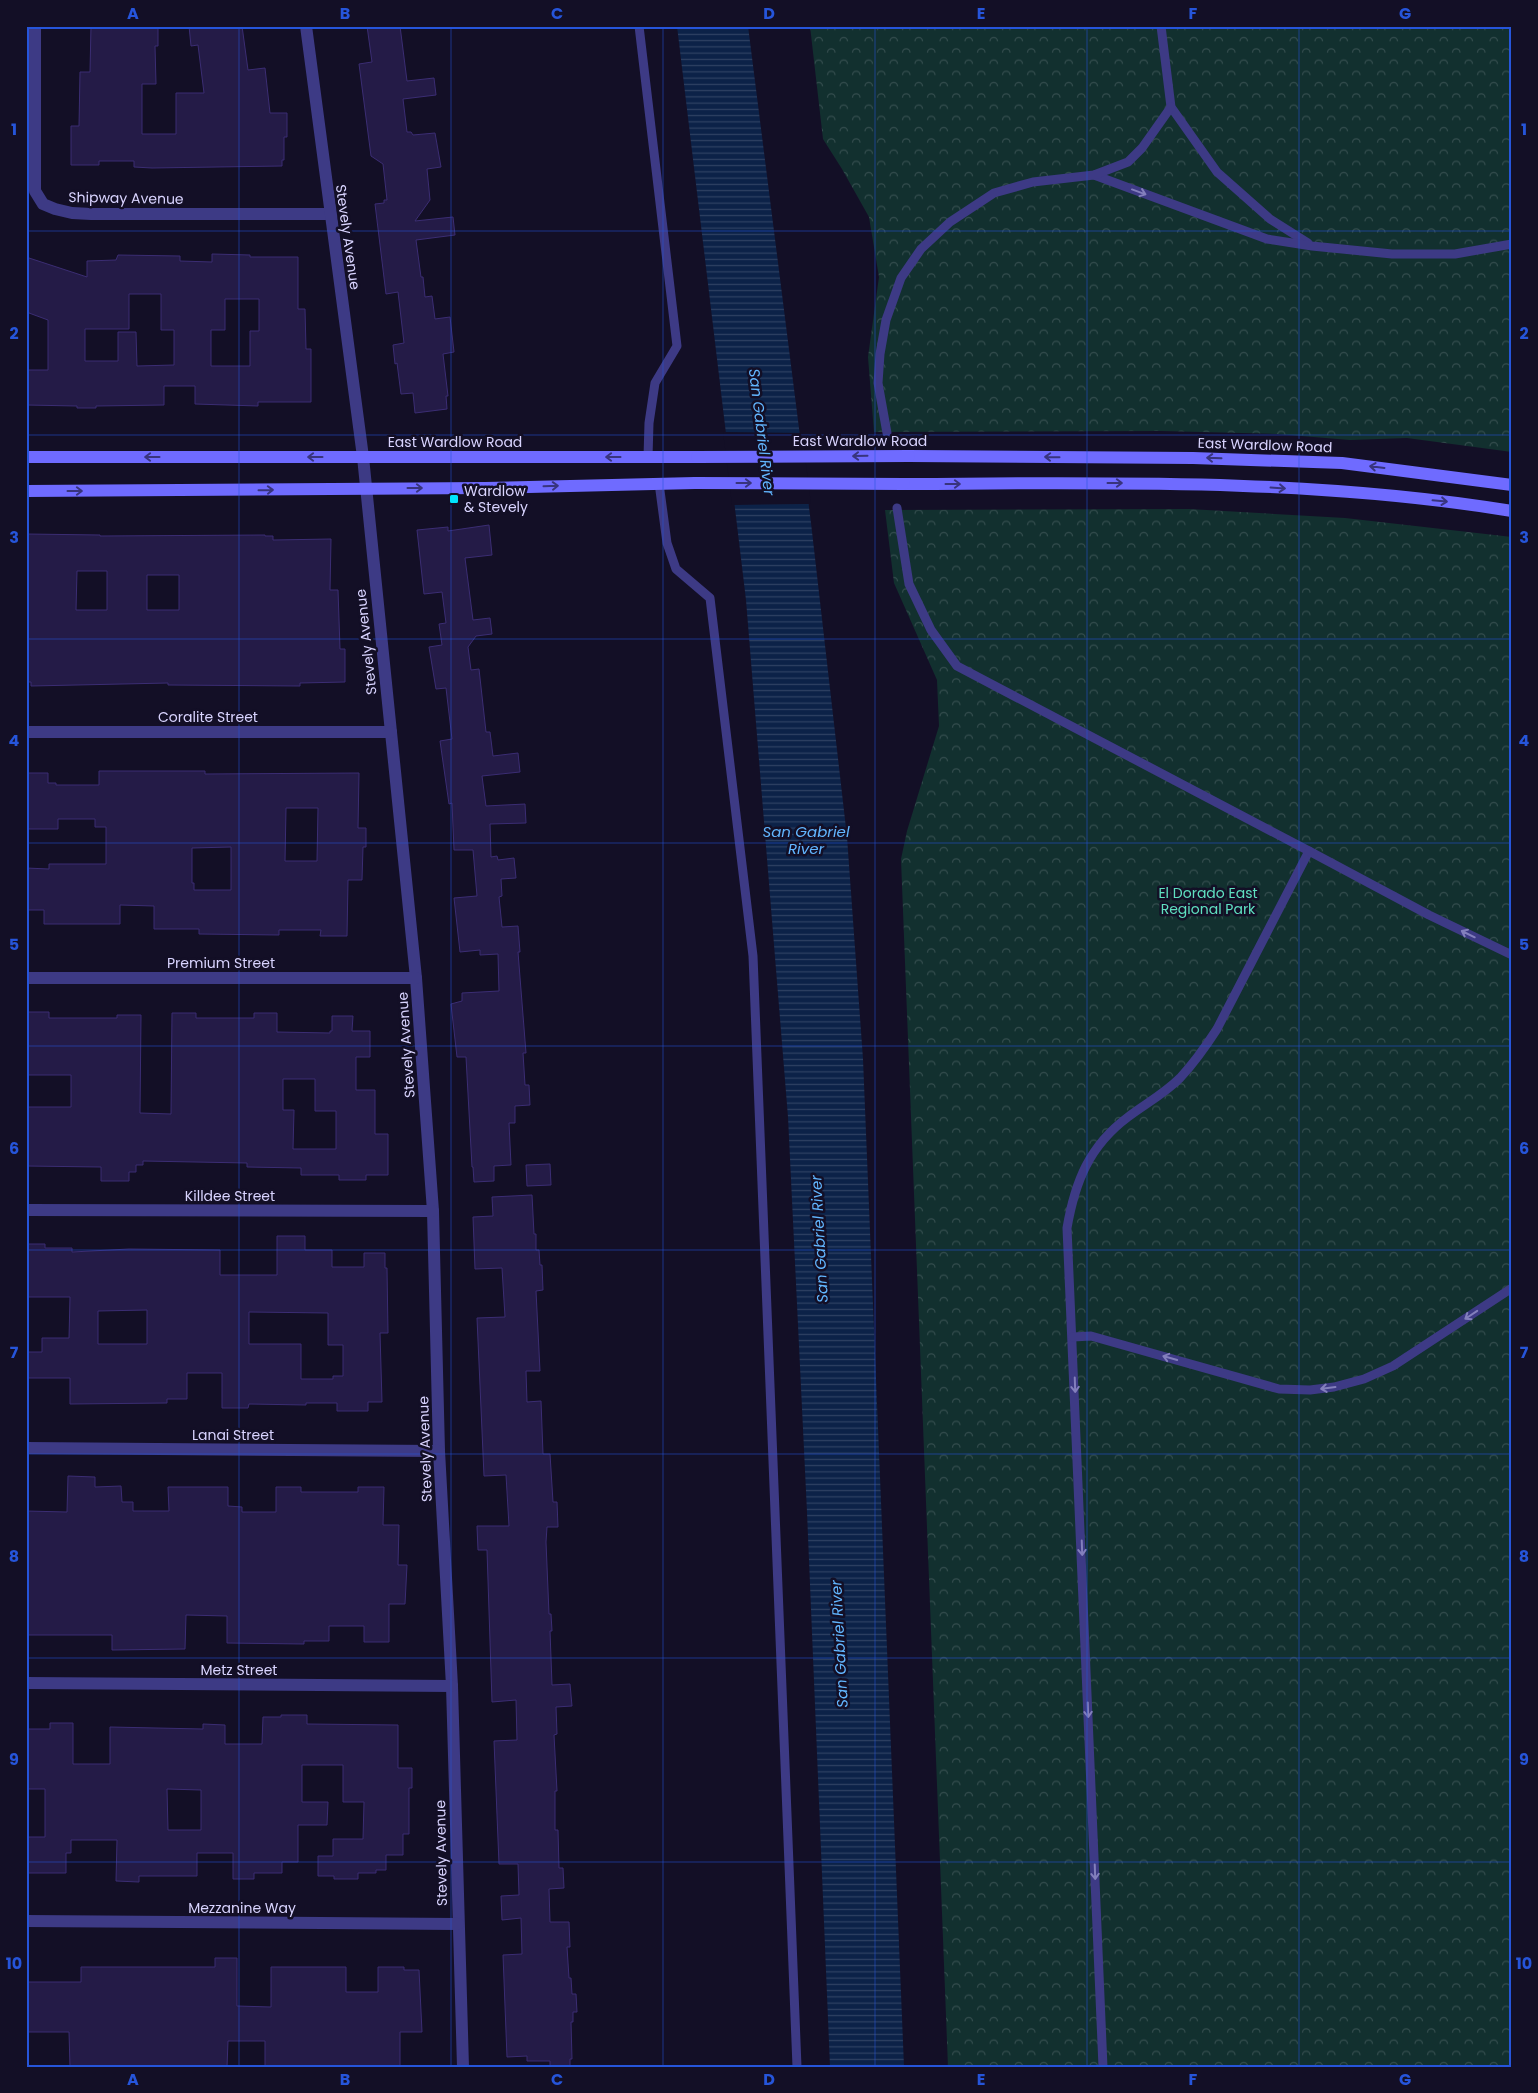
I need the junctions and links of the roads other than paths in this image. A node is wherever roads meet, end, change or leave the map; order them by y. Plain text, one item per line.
1 (35, 26) edge
2 (306, 26) edge
3 (639, 26) edge
4 (1161, 26) edge
5 (1171, 107) junction
6 (1094, 175) junction
7 (330, 214) junction
8 (1512, 244) edge
9 (1312, 246) junction
10 (887, 434) dead end
11 (26, 457) edge
12 (363, 457) junction
13 (648, 457) junction
14 (659, 483) junction
15 (1512, 484) edge
16 (366, 488) junction
17 (26, 491) edge
18 (897, 508) dead end
19 (1512, 511) edge
20 (26, 732) edge
21 (391, 732) junction
22 (1309, 851) junction
23 (1512, 955) edge
24 (26, 978) edge
25 (416, 978) junction
26 (26, 1210) edge
27 (433, 1211) junction
28 (1512, 1288) edge
29 (1073, 1337) junction
30 (26, 1448) edge
31 (439, 1451) junction
32 (26, 1683) edge
33 (452, 1686) junction
34 (26, 1921) edge
35 (458, 1924) junction
36 (463, 2067) edge
37 (797, 2067) edge
38 (1103, 2067) edge

1 - 7 street, Shipway Avenue
2 - 7 street, Stevely Avenue
3 - 13 lane
4 - 5 lane
5 - 6 lane
5 - 9 lane
6 -> 9 lane
6 - 10 lane
7 - 12 street, Stevely Avenue
8 - 9 lane
12 -> 11 main road, East Wardlow Road
13 -> 12 main road, East Wardlow Road
12 - 16 street, Stevely Avenue
15 -> 13 main road, East Wardlow Road, bridge
16 -> 14 main road
14 -> 19 main road, bridge
14 - 37 lane
17 -> 16 main road
16 - 21 street, Stevely Avenue
18 - 22 lane
20 - 21 street, Coralite Street
21 - 25 street, Stevely Avenue
23 -> 22 lane
22 - 29 lane
24 - 25 street, Premium Street
25 - 27 street, Stevely Avenue
26 - 27 street, Killdee Street
27 - 31 street, Stevely Avenue
28 -> 29 lane
29 -> 38 lane
30 - 31 street, Lanai Street
31 - 33 street, Stevely Avenue
32 - 33 street, Metz Street
33 - 35 street, Stevely Avenue
34 - 35 street, Mezzanine Way
35 - 36 street, Stevely Avenue

